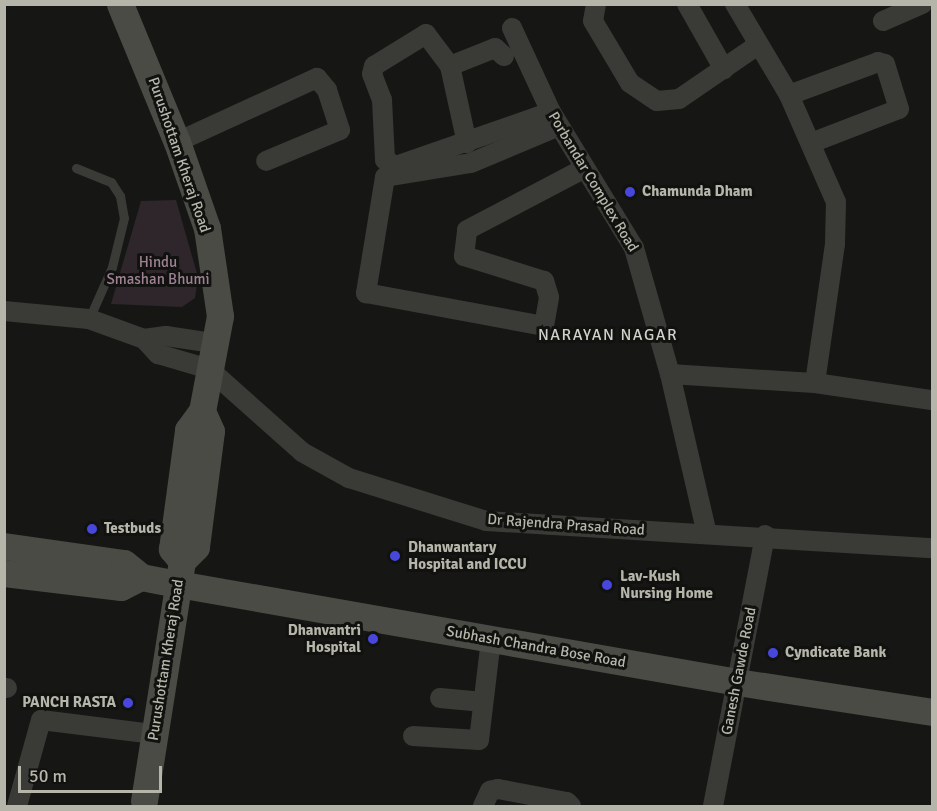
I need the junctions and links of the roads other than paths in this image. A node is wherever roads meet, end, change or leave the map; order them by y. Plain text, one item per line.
1 (120, 4) edge
2 (596, 4) edge
3 (687, 4) edge
4 (735, 4) edge
5 (922, 4) edge
6 (883, 21) dead end
7 (512, 28) dead end
8 (758, 45) junction
9 (504, 56) dead end
10 (450, 66) junction
11 (724, 69) junction
12 (795, 92) junction
13 (555, 119) junction
14 (817, 140) junction
15 (177, 142) junction
16 (467, 143) junction
17 (266, 161) dead end
18 (76, 168) dead end
19 (585, 168) junction
20 (4, 310) edge
21 (89, 319) junction
22 (211, 356) junction
23 (670, 374) junction
24 (815, 383) junction
25 (933, 400) edge
26 (707, 534) junction
27 (765, 535) junction
28 (4, 546) edge
29 (933, 548) edge
30 (180, 572) junction
31 (4, 573) edge
32 (141, 577) junction
33 (491, 639) junction
34 (737, 682) junction
35 (440, 698) dead end
36 (483, 702) junction
37 (933, 712) edge
38 (154, 734) junction
39 (413, 736) dead end
40 (143, 805) edge
41 (17, 807) edge
42 (483, 807) edge
43 (572, 807) edge
44 (713, 807) edge

1 - 15 main road, Purushottam Kheraj Road
2 - 11 street
3 - 11 street
4 - 8 street
5 - 6 street
7 - 13 street, Porbandar Complex Road
8 - 11 street
8 - 12 street
9 - 10 street
10 - 16 street
10 - 16 street
12 - 14 street
12 - 14 street
13 - 16 street
13 - 19 street, Porbandar Complex Road
13 - 19 street
14 - 24 street
15 - 17 street
15 - 22 main road, Purushottam Kheraj Road
18 - 21 lane
19 - 23 street, Porbandar Complex Road
20 - 21 street, Dr Rajendra Prasad Road
21 - 22 street, Dr Rajendra Prasad Road
22 - 26 street, Dr Rajendra Prasad Road
22 - 30 main road, Purushottam Kheraj Road
23 - 24 street
23 - 26 street, Porbandar Complex Road
24 - 25 street
26 - 27 street, Dr Rajendra Prasad Road
27 - 29 street, Dr Rajendra Prasad Road
27 - 34 street, Ganesh Gawde Road
28 - 32 main road, Subhash Chandra Bose Road
30 - 32 main road, Subhash Chandra Bose Road
30 - 33 main road, Subhash Chandra Bose Road
30 - 38 main road, Purushottam Kheraj Road
31 - 32 main road, Subhash Chandra Bose Road
33 - 34 main road, Subhash Chandra Bose Road
33 - 36 street
34 - 37 main road, Subhash Chandra Bose Road
34 - 44 street, Ganesh Gawde Road
35 - 36 street
36 - 39 street
38 - 40 main road, Purushottam Kheraj Road
38 - 41 street
42 - 43 street

